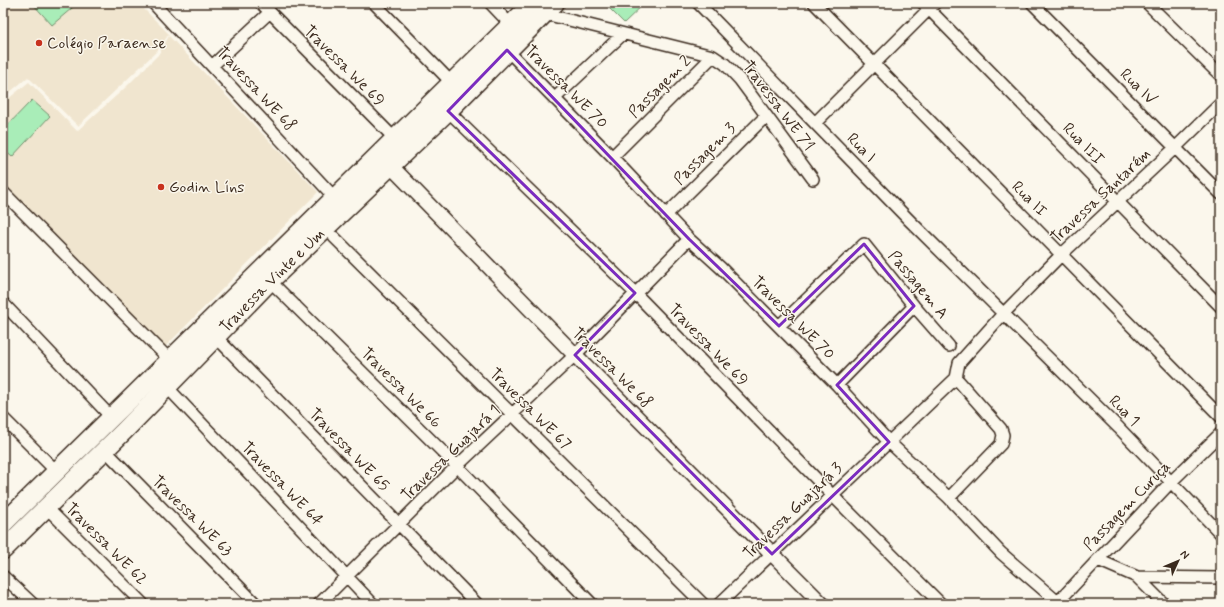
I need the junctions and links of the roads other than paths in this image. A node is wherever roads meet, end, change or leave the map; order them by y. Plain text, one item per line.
1 (153, 3) edge
2 (261, 3) edge
3 (374, 3) edge
4 (490, 3) edge
5 (698, 3) edge
6 (814, 3) edge
7 (1032, 3) edge
8 (1147, 3) edge
9 (929, 5) edge
10 (540, 7) edge
11 (270, 12) junction
12 (511, 25) junction
13 (623, 34) junction
14 (507, 50) junction
15 (713, 56) junction
16 (874, 64) junction
17 (212, 66) junction
18 (1221, 76) edge
19 (452, 83) junction
20 (554, 99) junction
21 (1221, 103) edge
22 (448, 111) junction
23 (766, 116) junction
24 (424, 122) junction
25 (814, 124) junction
26 (400, 144) junction
27 (1176, 147) junction
28 (612, 157) junction
29 (385, 161) junction
30 (813, 180) dead end
31 (355, 189) junction
32 (3, 192) edge
33 (1221, 194) edge
34 (335, 198) junction
35 (1118, 202) junction
36 (666, 215) junction
37 (334, 237) dead end
38 (689, 239) junction
39 (1062, 254) junction
40 (270, 281) junction
41 (635, 293) junction
42 (3, 303) edge
43 (914, 306) junction
44 (1221, 307) edge
45 (1003, 314) junction
46 (779, 326) junction
47 (216, 336) junction
48 (949, 346) dead end
49 (575, 355) junction
50 (170, 360) junction
51 (956, 378) junction
52 (837, 385) junction
53 (168, 387) junction
54 (514, 414) junction
55 (112, 417) junction
56 (3, 418) edge
57 (1221, 418) edge
58 (1221, 433) edge
59 (889, 442) junction
60 (104, 450) junction
61 (457, 466) junction
62 (56, 471) junction
63 (1172, 482) junction
64 (833, 496) junction
65 (949, 498) junction
66 (46, 507) junction
67 (3, 524) edge
68 (399, 526) junction
69 (1221, 534) edge
70 (3, 550) edge
71 (772, 554) junction
72 (1098, 560) junction
73 (3, 576) edge
74 (347, 576) junction
75 (1137, 577) junction
76 (1221, 578) edge
77 (1059, 603) edge
78 (33, 604) edge
79 (143, 604) edge
80 (256, 604) edge
81 (319, 604) edge
82 (373, 604) edge
83 (477, 604) edge
84 (592, 604) edge
85 (703, 604) edge
86 (719, 604) edge
87 (822, 604) edge
88 (941, 604) edge
89 (1164, 604) edge

1 - 17 street, Travessa WE 68
2 - 11 street, Travessa We 69
3 - 19 street
4 - 12 street
5 - 25 street, Rua I
6 - 16 street, Rua II
7 - 27 street, Rua IV
8 - 18 street
9 - 16 street
9 - 35 street, Rua III
10 - 12 main road, Travessa Vinte e Um
10 - 13 street, Travessa WE 71
10 - 14 main road, Travessa Vinte e Um
11 - 17 street
11 - 26 street, Travessa We 69
12 - 19 main road, Travessa Vinte e Um
13 - 15 street, Travessa WE 71
13 - 20 street
14 - 20 street, Travessa WE 70
14 - 22 main road, Travessa Vinte e Um
15 - 23 street, Travessa WE 71
15 - 28 street, Passagem 2
16 - 25 street
16 - 39 street, Rua II
17 - 34 street, Travessa WE 68
19 - 24 main road, Travessa Vinte e Um
20 - 28 street, Travessa WE 70
21 - 27 street, Travessa Santarém
22 - 24 main road, Travessa Vinte e Um
22 - 41 street, Travessa We 69
23 - 30 street, Travessa WE 71
23 - 36 street, Passagem 3
24 - 26 main road, Travessa Vinte e Um
25 - 45 street, Rua I
26 - 29 main road, Travessa Vinte e Um
27 - 33 street, Rua IV
27 - 35 street, Travessa Santarém
28 - 36 street, Travessa WE 70
29 - 31 main road, Travessa Vinte e Um
29 - 49 street, Travessa We 68
31 - 34 main road, Travessa Vinte e Um
31 - 40 main road, Travessa Vinte e Um
32 - 50 street
34 - 50 main road, Travessa Vinte e Um
35 - 39 street, Travessa Santarém
35 - 44 street, Rua III
36 - 38 street, Travessa WE 70
37 - 54 street, Travessa WE 67
38 - 41 street, Travessa Guajará 1
38 - 46 street, Travessa WE 70
39 - 45 street, Travessa Santarém
39 - 57 street, Rua II
40 - 47 main road, Travessa Vinte e Um
40 - 61 street, Travessa We 66
41 - 49 street, Travessa Guajará 1
41 - 64 street, Travessa We 69
42 - 55 street
43 - 46 street, Passagem A
43 - 48 street, Passagem A
43 - 52 street
45 - 51 street, Travessa Santarém
45 - 63 street, Rua 1
46 - 52 street, Travessa WE 70
47 - 53 main road, Travessa Vinte e Um
47 - 68 street, Travessa WE 65
49 - 54 street, Travessa Guajará 1
49 - 71 street, Travessa We 68
50 - 55 main road, Travessa Vinte e Um
51 - 59 street, Travessa Guajará 3
51 - 65 street
52 - 59 street, Travessa WE 70
53 - 60 main road, Travessa Vinte e Um
53 - 74 street, Travessa WE 64
54 - 61 street, Travessa Guajará 1
54 - 85 street, Travessa WE 67
55 - 62 main road, Travessa Vinte e Um
56 - 62 street
58 - 63 street, Passagem Curuça
59 - 64 street, Travessa Guajará 3
59 - 65 street, Travessa WE 70
60 - 66 main road, Travessa Vinte e Um
60 - 80 street, Travessa WE 63
61 - 68 street, Travessa Guajará 1
61 - 84 street, Travessa We 66
62 - 67 main road, Travessa Vinte e Um
63 - 69 street, Rua 1
63 - 72 street, Passagem Curuça
64 - 71 street, Travessa Guajará 3
64 - 88 street, Travessa We 69
65 - 77 street, Travessa WE 70
66 - 70 main road, Travessa Vinte e Um
66 - 79 street, Travessa WE 62
68 - 74 street, Travessa Guajará 1
68 - 83 street, Travessa WE 65
71 - 86 street, Travessa Guajará 3
71 - 87 street, Travessa We 68
72 - 75 street
72 - 77 street, Passagem Curuça
73 - 78 street
74 - 81 street, Travessa Guajará 1
74 - 82 street, Travessa WE 64
75 - 76 street
75 - 89 street

